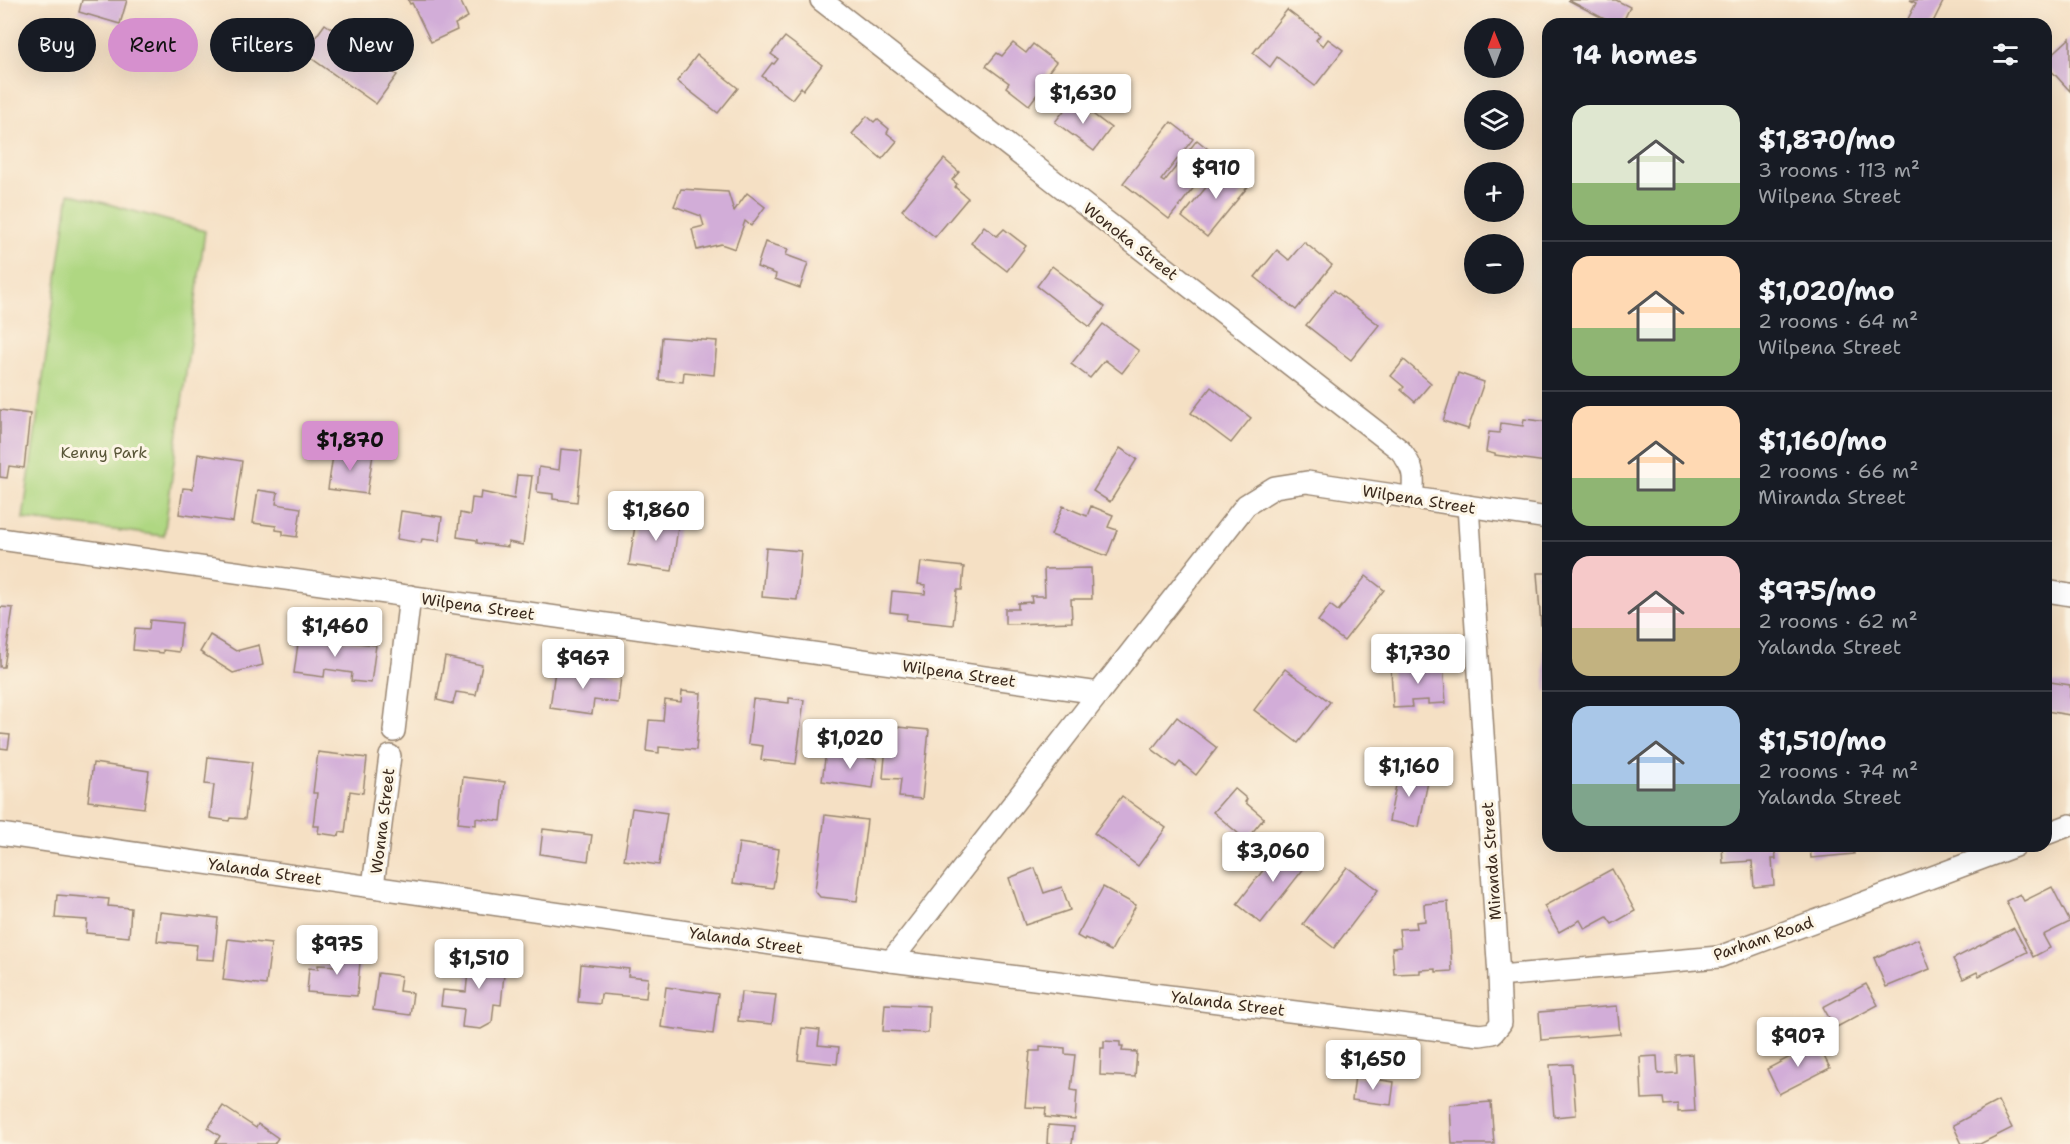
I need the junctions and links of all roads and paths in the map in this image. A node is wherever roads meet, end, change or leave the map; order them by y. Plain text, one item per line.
1 (821, 0) edge
2 (1412, 498) junction
3 (1467, 506) junction
4 (1542, 517) edge
5 (0, 539) edge
6 (2052, 592) edge
7 (2070, 595) edge
8 (410, 596) junction
9 (1099, 693) junction
10 (394, 731) dead end
11 (390, 756) dead end
12 (2070, 825) edge
13 (2052, 832) edge
14 (0, 834) edge
15 (1999, 852) edge
16 (373, 886) junction
17 (891, 961) junction
18 (1499, 976) junction
19 (1493, 1033) joint

1 - 2 street, Wonoka Street
2 - 3 street, Wilpena Street
2 - 9 street, Wilpena Street
3 - 4 street, Wilpena Street
3 - 18 street, Miranda Street
5 - 8 street, Wilpena Street
6 - 7 street
8 - 9 street, Wilpena Street
8 - 10 street
9 - 17 street, Wilpena Street
11 - 16 street, Wonna Street
12 - 13 street
14 - 16 street, Yalanda Street
15 - 18 street, Parham Road
16 - 17 street, Yalanda Street
17 - 19 street, Yalanda Street
18 - 19 street, Miranda Street

